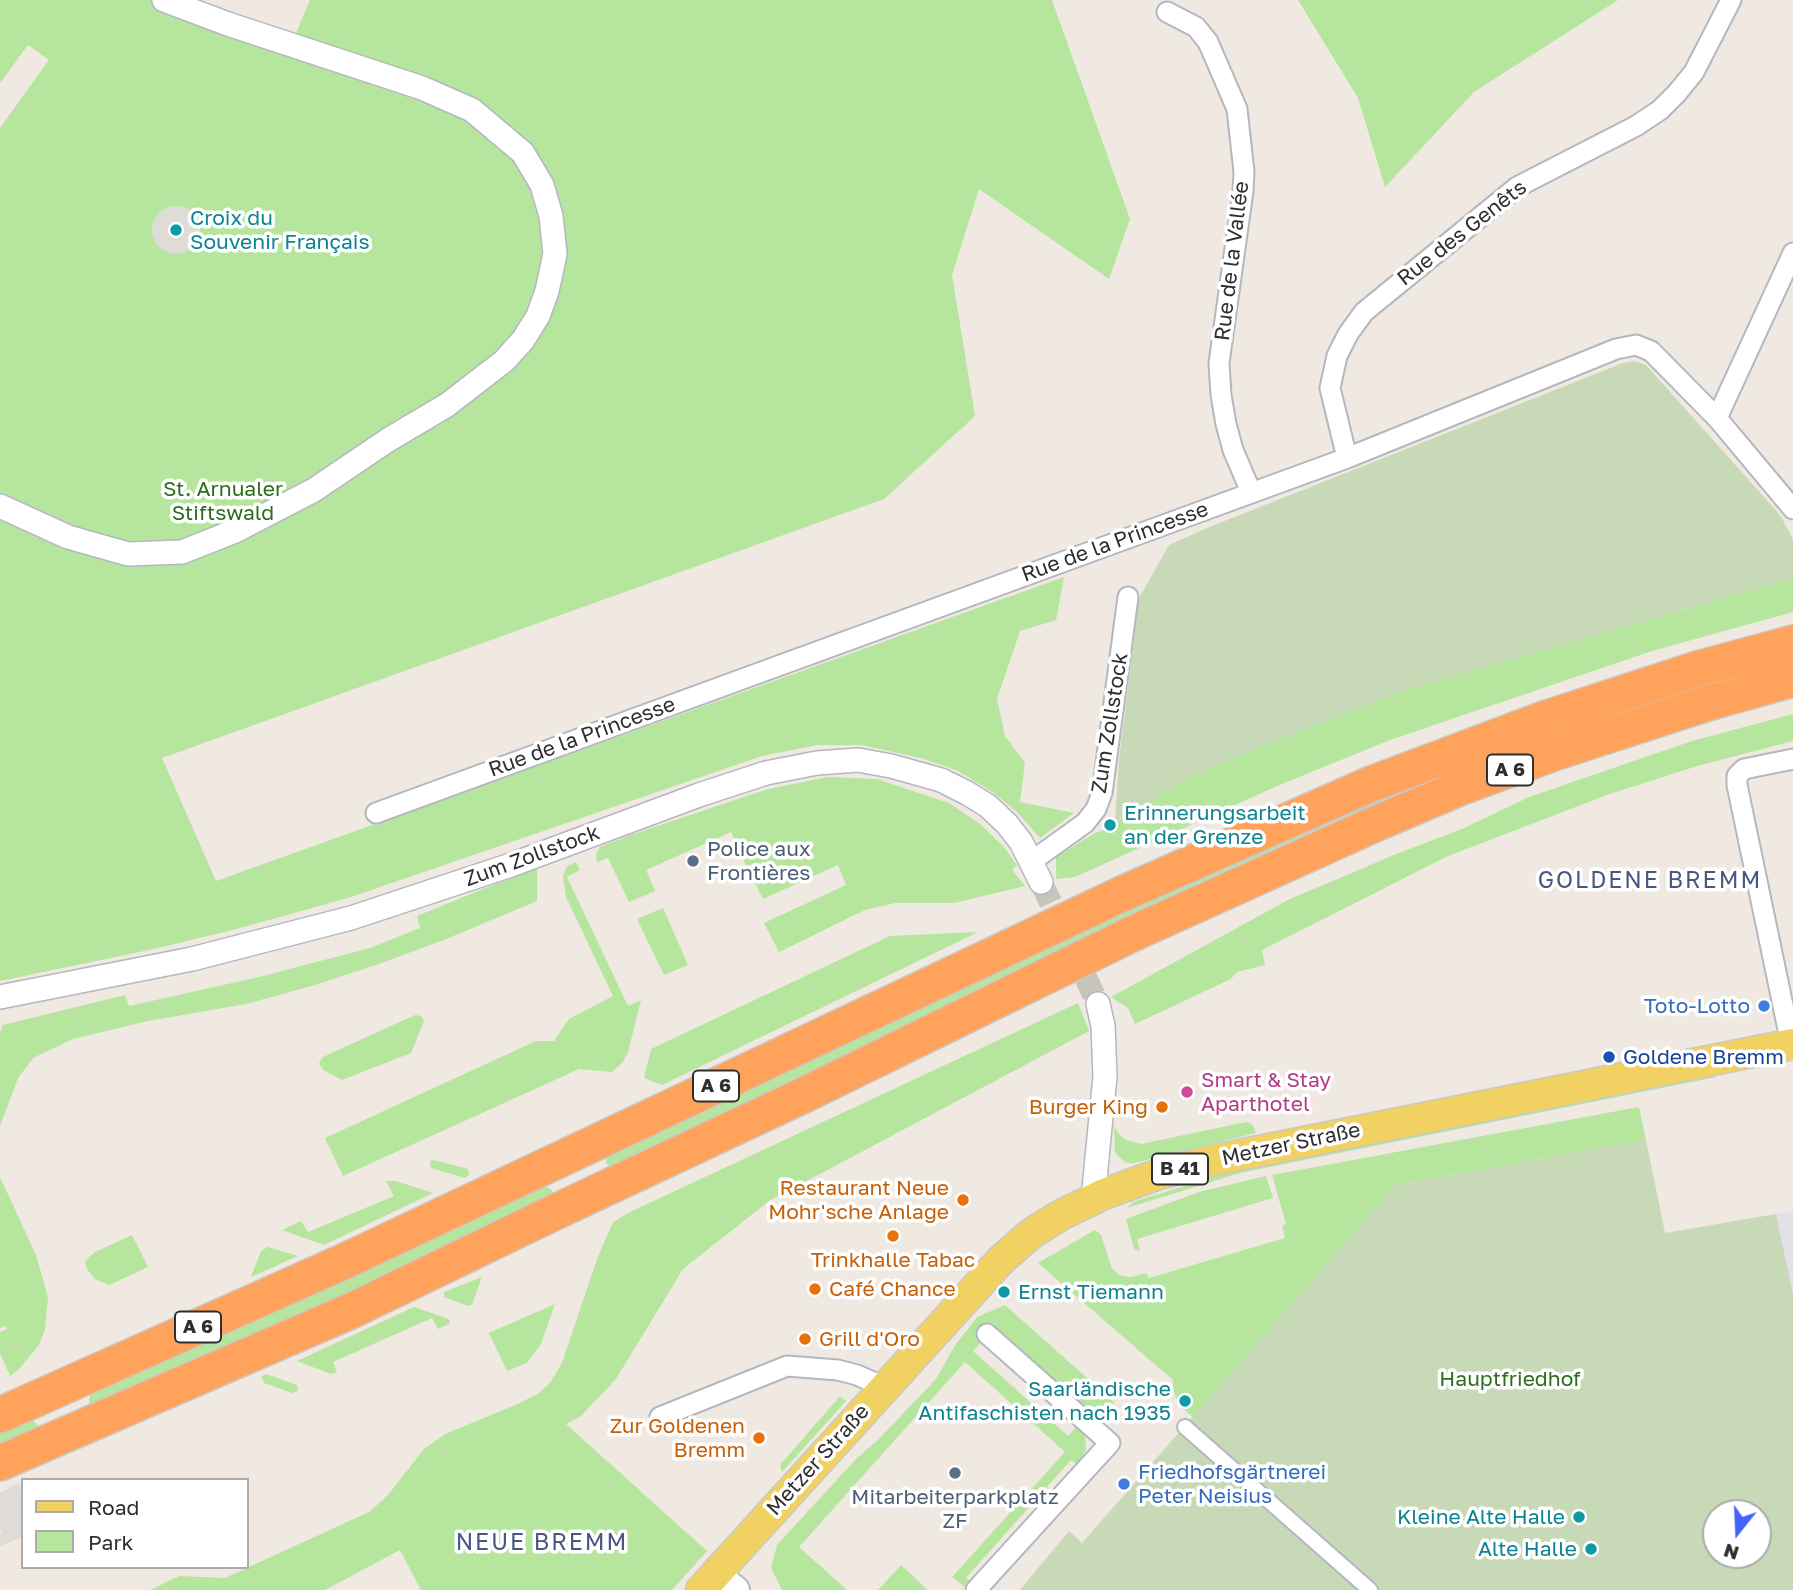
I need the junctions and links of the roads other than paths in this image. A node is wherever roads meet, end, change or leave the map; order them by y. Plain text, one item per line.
1 (164, 0) edge
2 (1731, 0) edge
3 (1167, 12) dead end
4 (1793, 253) edge
5 (1717, 418) junction
6 (1347, 458) junction
7 (1251, 492) junction
8 (0, 506) edge
9 (1793, 509) edge
10 (1128, 597) dead end
11 (1793, 643) edge
12 (1793, 679) edge
13 (1793, 759) edge
14 (376, 813) dead end
15 (1032, 860) junction
16 (1041, 882) tunnel mouth
17 (0, 997) edge
18 (1098, 1004) tunnel mouth
19 (1792, 1044) edge
20 (1093, 1199) junction
21 (987, 1334) dead end
22 (86, 1377) junction
23 (884, 1387) junction
24 (0, 1391) edge
25 (0, 1415) edge
26 (660, 1417) dead end
27 (1185, 1427) dead end
28 (0, 1463) edge
29 (718, 1584) edge
30 (976, 1590) edge
31 (1370, 1590) edge

1 - 8 street
2 - 6 street, Rue des Genêts
3 - 7 street, Rue de la Vallée
4 - 5 street
5 - 6 street, Rue de la Princesse
5 - 9 street, Rue de la Princesse
6 - 7 street, Rue de la Princesse
7 - 14 street, Rue de la Princesse
10 - 15 street, Zum Zollstock
11 - 22 highway, A 6
12 - 28 highway, A 6
13 - 19 street
15 - 16 street, Zum Zollstock
15 - 17 street, Zum Zollstock
18 - 20 street
19 - 20 main road, Metzer Straße / B 41
20 - 23 main road, Metzer Straße / B 41
21 - 30 street
22 - 24 highway
22 - 25 highway, A 6
23 - 26 street
23 - 29 main road, Metzer Straße / B 41
27 - 31 street

